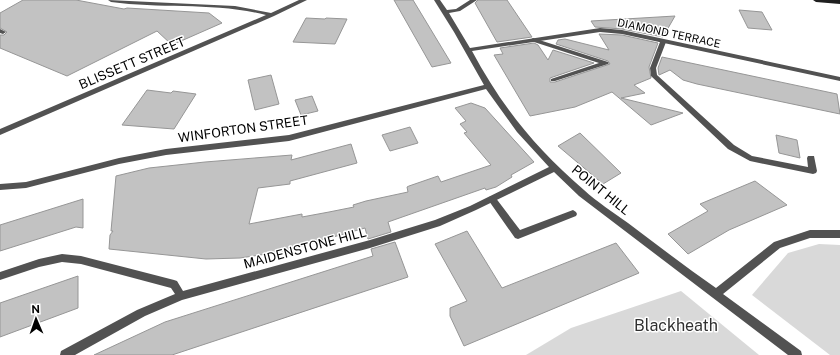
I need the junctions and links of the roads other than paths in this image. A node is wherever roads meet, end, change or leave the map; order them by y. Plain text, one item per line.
1 (111, 0) edge
2 (304, 0) edge
3 (437, 0) edge
4 (474, 0) edge
5 (816, 0) edge
6 (840, 2) edge
7 (202, 3) edge
8 (446, 12) junction
9 (272, 15) junction
10 (533, 40) junction
11 (663, 42) junction
12 (469, 50) junction
13 (840, 79) edge
14 (553, 80) dead end
15 (488, 86) junction
16 (0, 132) edge
17 (811, 158) dead end
18 (554, 168) junction
19 (0, 187) edge
20 (492, 200) junction
21 (573, 214) dead end
22 (840, 234) edge
23 (0, 276) edge
24 (716, 294) junction
25 (181, 296) junction
26 (65, 355) edge
27 (797, 355) edge

1 - 7 street
2 - 9 street, BLISSETT STREET
3 - 8 street, POINT HILL
4 - 8 street
5 - 6 main road
7 - 9 street
8 - 12 street, POINT HILL
9 - 16 street, BLISSETT STREET
10 - 11 street, DIAMOND TERRACE
10 - 12 street, DIAMOND TERRACE
10 - 14 street
11 - 13 street, DIAMOND TERRACE
11 - 17 street
12 - 15 street, POINT HILL
15 - 18 street, POINT HILL
15 - 19 street, WINFORTON STREET
18 - 20 street, MAIDENSTONE HILL
18 - 24 street, POINT HILL
20 - 21 street
20 - 25 street, MAIDENSTONE HILL
22 - 24 street
23 - 25 street
24 - 27 street, POINT HILL
25 - 26 street, MAIDENSTONE HILL

